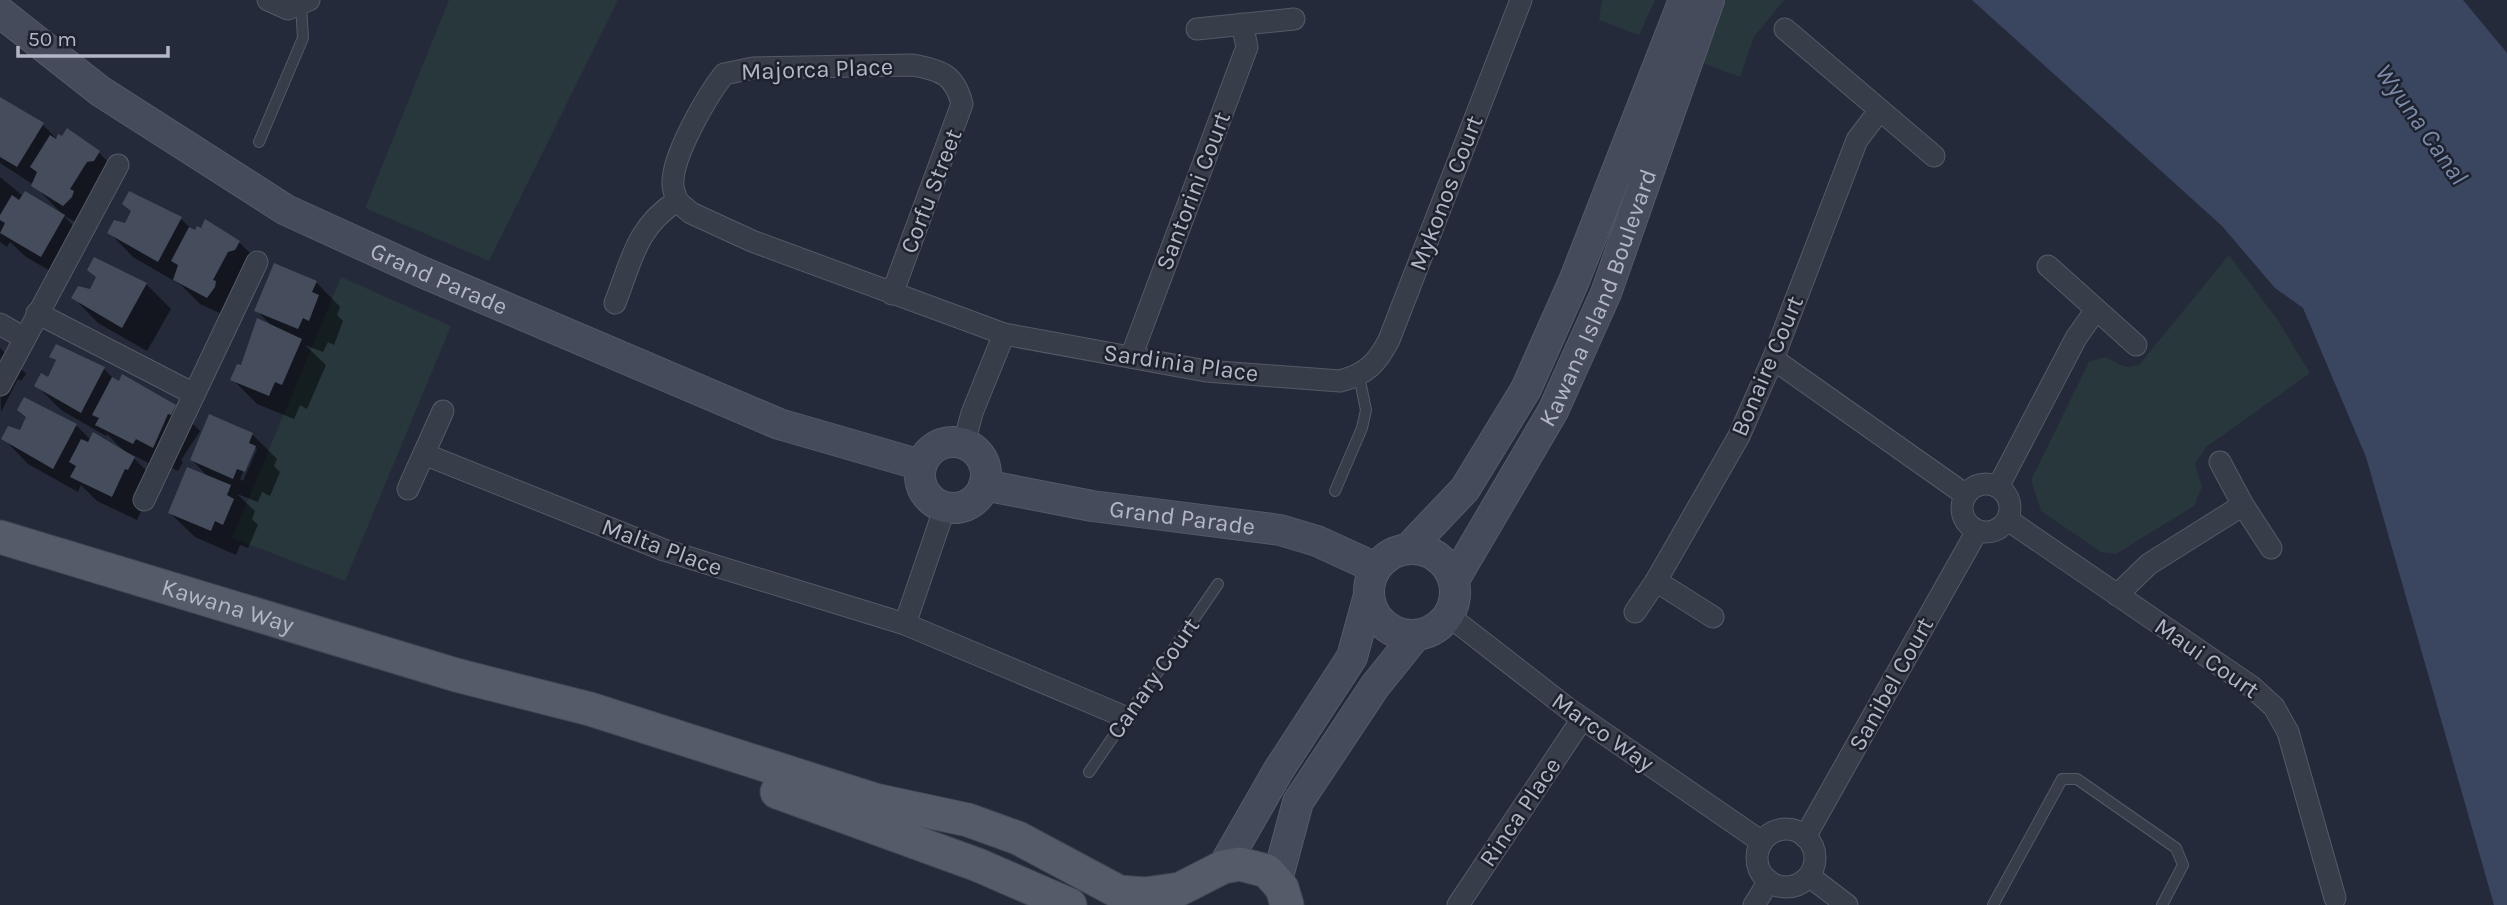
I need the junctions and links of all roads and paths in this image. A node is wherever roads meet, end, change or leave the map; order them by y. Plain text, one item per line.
1 (268, 0) edge
2 (1521, 0) edge
3 (1684, 0) edge
4 (1709, 0) edge
5 (305, 3) edge
6 (0, 12) edge
7 (1294, 19) dead end
8 (1242, 24) junction
9 (1197, 29) dead end
10 (1785, 29) dead end
11 (958, 87) joint
12 (1879, 111) junction
13 (259, 142) dead end
14 (1934, 156) dead end
15 (118, 165) dead end
16 (677, 201) junction
17 (257, 262) dead end
18 (2048, 266) dead end
19 (892, 294) junction
20 (615, 303) dead end
21 (2095, 311) junction
22 (37, 313) junction
23 (0, 324) edge
24 (1004, 334) junction
25 (24, 338) junction
26 (2136, 345) dead end
27 (1131, 357) junction
28 (1773, 359) junction
29 (1359, 376) junction
30 (0, 385) edge
31 (194, 394) junction
32 (443, 411) dead end
33 (964, 443) junction
34 (424, 454) junction
35 (2220, 462) dead end
36 (921, 465) junction
37 (984, 485) junction
38 (1998, 487) junction
39 (408, 489) dead end
40 (1335, 491) dead end
41 (1966, 495) junction
42 (144, 500) dead end
43 (2243, 505) junction
44 (945, 507) junction
45 (2008, 520) junction
46 (1977, 531) junction
47 (0, 537) edge
48 (2271, 548) dead end
49 (1408, 549) junction
50 (1454, 580) junction
51 (1372, 582) junction
52 (1656, 582) junction
53 (1218, 584) dead end
54 (2117, 595) junction
55 (1635, 612) dead end
56 (1449, 615) junction
57 (1713, 617) dead end
58 (905, 625) junction
59 (1416, 635) junction
60 (456, 675) junction
61 (1125, 718) junction
62 (1582, 719) junction
63 (1089, 772) dead end
64 (1805, 836) junction
65 (1762, 842) junction
66 (1809, 876) junction
67 (1769, 881) junction
68 (1209, 883) edge
69 (1286, 896) edge
70 (2335, 898) dead end
71 (1070, 905) edge
72 (1458, 905) edge
73 (1754, 905) edge
74 (1847, 905) edge
75 (1993, 905) edge
76 (2162, 905) edge

1 - 5 street
2 - 29 street, Mykonos Court
3 - 49 main road, Kawana Island Boulevard
4 - 50 main road, Kawana Island Boulevard
5 - 13 lane
6 - 36 main road, Grand Parade
7 - 8 street
8 - 9 street
8 - 27 street, Santorini Court
10 - 12 street
11 - 16 street, Majorca Place
11 - 19 street, Corfu Street
12 - 14 street
12 - 28 street, Bonaire Court
15 - 22 street
16 - 19 street, Sardinia Place
16 - 20 street
17 - 31 street
18 - 21 street
19 - 24 street, Sardinia Place
21 - 26 street
21 - 38 street
22 - 25 street
22 - 31 street
23 - 25 street
24 - 27 street, Sardinia Place
24 - 33 street
25 - 30 street
27 - 29 street, Sardinia Place
28 - 41 street
28 - 52 street, Bonaire Court
29 - 40 lane
31 - 42 street
32 - 34 street
33 - 36 main road
33 - 37 main road
34 - 39 street
34 - 58 street, Malta Place
35 - 43 street
36 - 44 main road
37 - 44 main road
37 - 51 main road, Grand Parade
38 - 41 street
38 - 45 street
41 - 46 street
43 - 48 street
43 - 54 street
44 - 58 street
45 - 46 street
45 - 54 street, Maui Court
46 - 64 street, Sanibel Court
47 - 60 main road, Kawana Way
49 - 50 main road
49 - 51 main road
50 - 56 main road
51 - 59 main road
51 - 68 main road
52 - 55 street, Bonaire Court
52 - 57 street
53 - 61 lane, Canary Court
54 - 70 street, Maui Court
56 - 59 main road
56 - 62 street, Marco Way
58 - 61 street, Malta Place
59 - 69 main road
60 - 68 main road
60 - 71 main road
61 - 63 lane, Canary Court
62 - 65 street, Marco Way
62 - 72 street, Rinca Place
64 - 65 street
64 - 66 street
65 - 67 street
66 - 67 street
66 - 74 street
67 - 73 street
68 - 69 main road
75 - 76 lane

